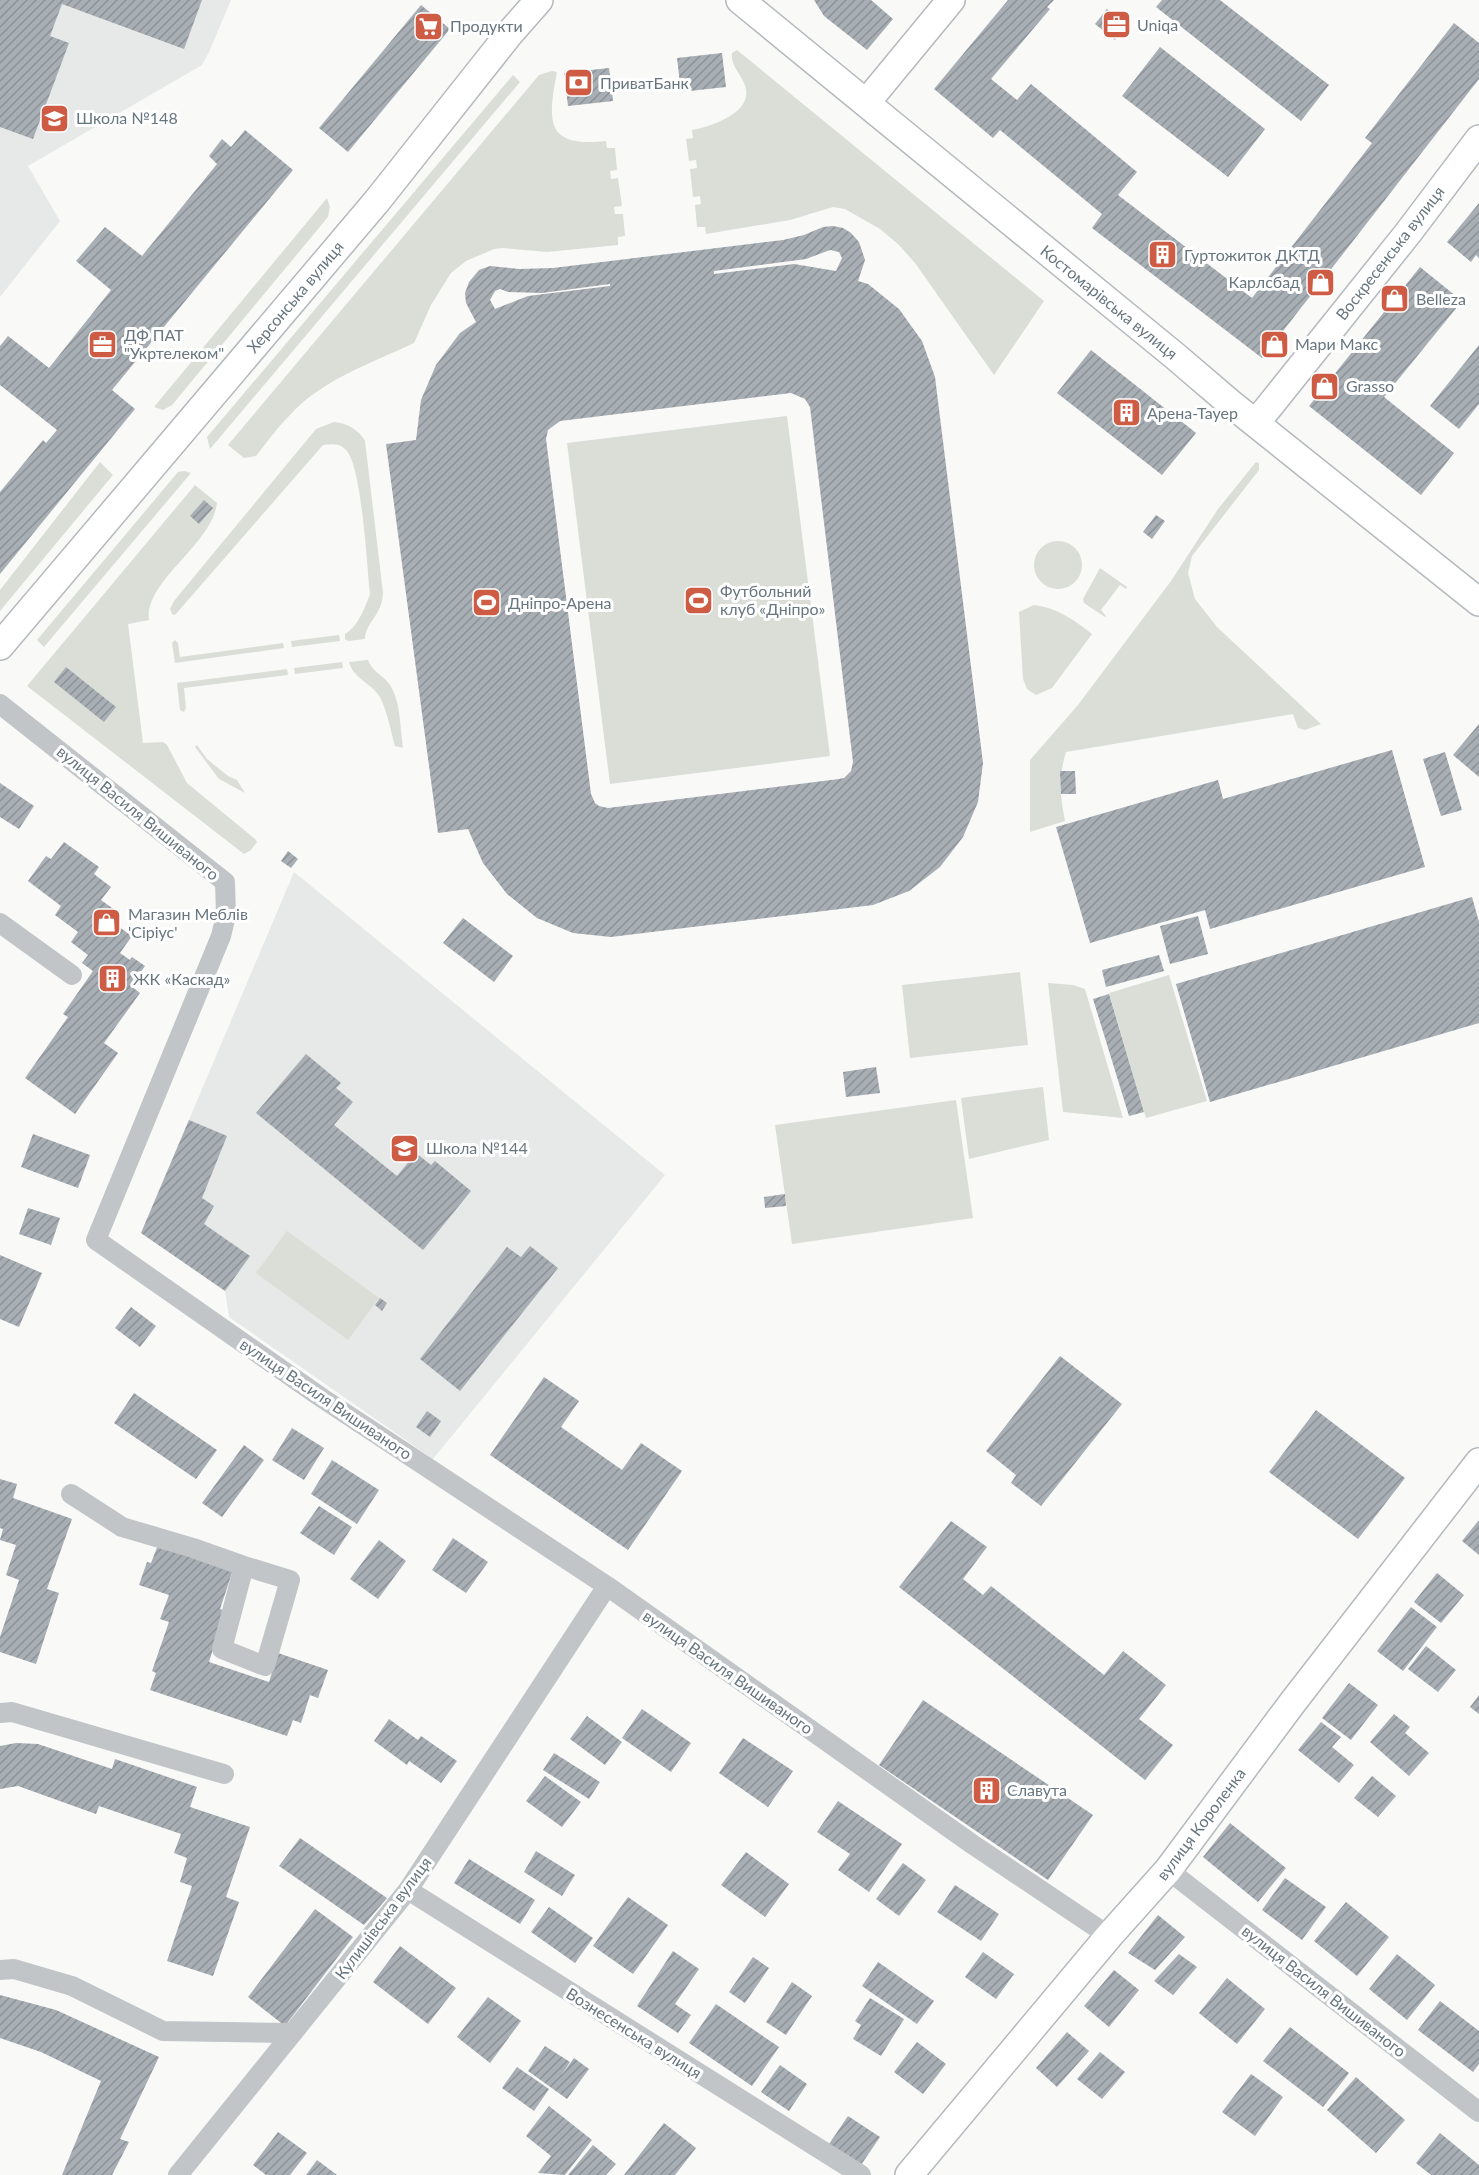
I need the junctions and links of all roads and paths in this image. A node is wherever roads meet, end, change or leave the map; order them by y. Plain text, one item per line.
1 (539, 0) edge
2 (740, 0) edge
3 (951, 0) edge
4 (866, 103) junction
5 (1479, 139) edge
6 (1256, 423) junction
7 (1479, 602) edge
8 (0, 646) edge
9 (0, 704) edge
10 (0, 923) edge
11 (72, 975) dead end
12 (1479, 1462) edge
13 (71, 1494) dead end
14 (244, 1566) junction
15 (607, 1586) junction
16 (0, 1713) edge
17 (224, 1774) dead end
18 (1168, 1870) junction
19 (408, 1890) junction
20 (1109, 1936) junction
21 (0, 1970) edge
22 (293, 2033) junction
23 (1479, 2112) edge
24 (186, 2172) edge
25 (861, 2175) edge
26 (909, 2175) edge

1 - 8 street, Херсонська вулиця
2 - 4 street, Костомарівська вулиця
3 - 4 street
4 - 6 street, Костомарівська вулиця
5 - 6 street, Воскресенська вулиця
6 - 7 street, Костомарівська вулиця
9 - 15 street, вулиця Василя Вишиваного
10 - 11 street
12 - 18 street, вулиця Короленка
13 - 14 street
14 - 14 street
15 - 19 street, Кулишівська вулиця
15 - 20 street, вулиця Василя Вишиваного
16 - 17 street
18 - 20 street, вулиця Короленка
18 - 23 street, вулиця Василя Вишиваного
19 - 22 street, Кулишівська вулиця
19 - 25 street, Вознесенська вулиця
20 - 26 street, вулиця Короленка
21 - 22 street
22 - 24 street, Кулишівська вулиця

